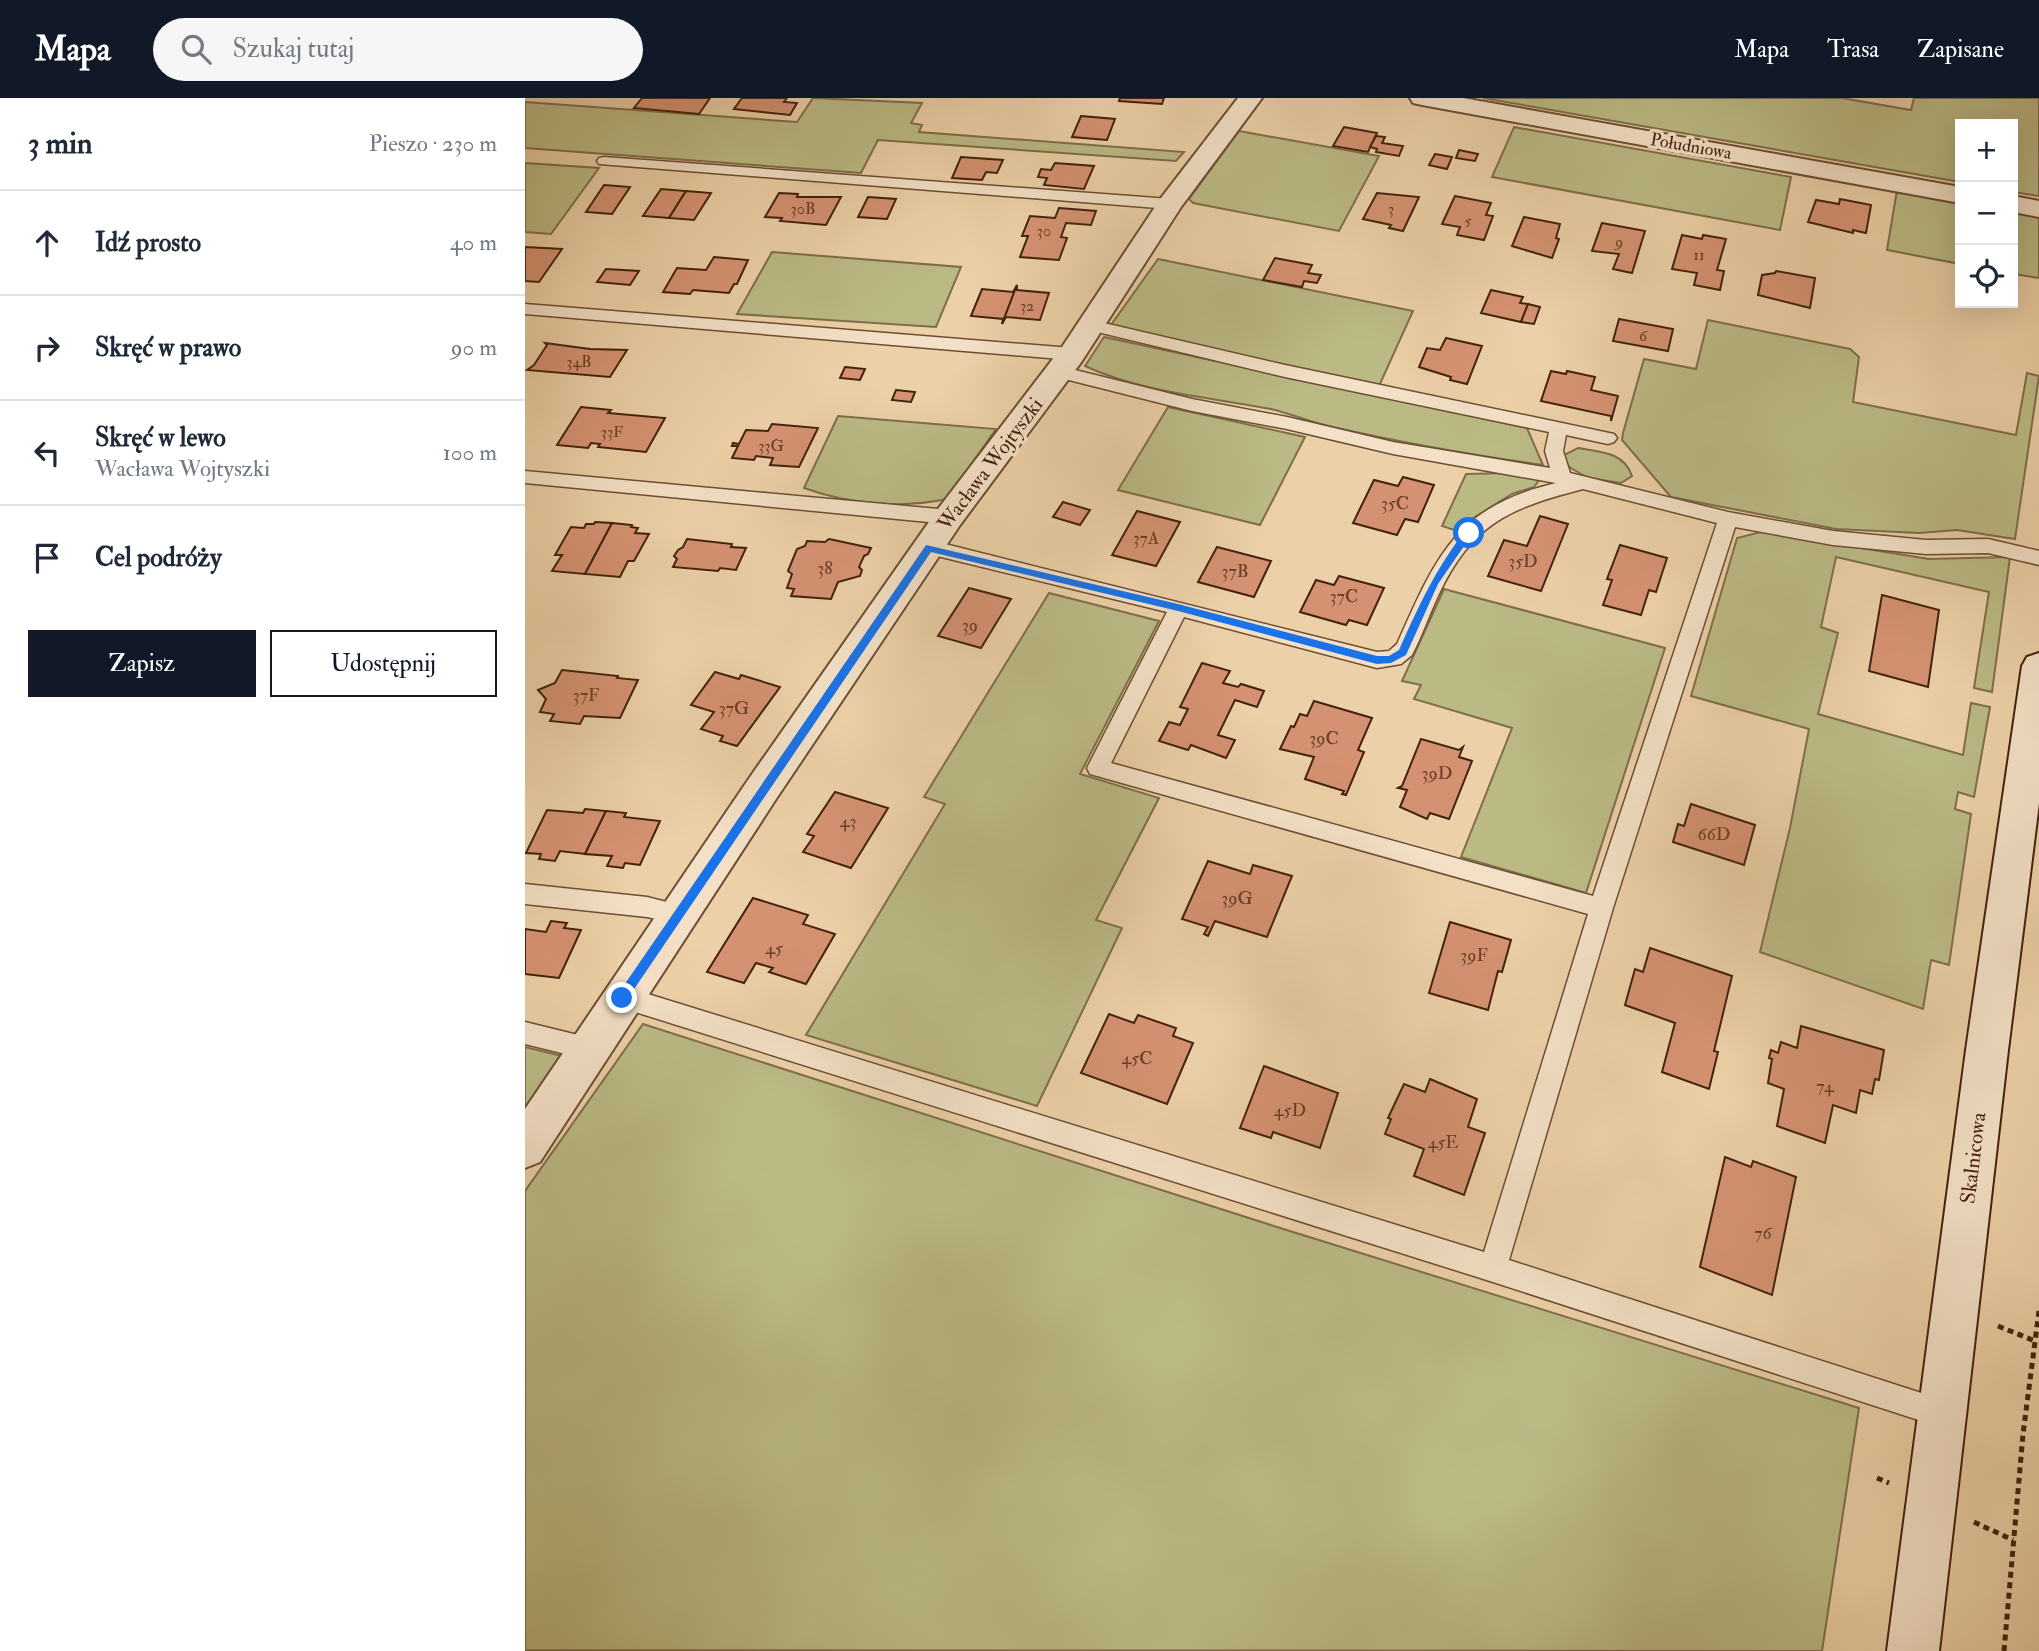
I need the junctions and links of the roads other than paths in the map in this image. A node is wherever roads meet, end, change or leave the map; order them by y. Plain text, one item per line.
1 (1249, 98) edge
2 (1422, 98) edge
3 (604, 161) dead end
4 (1955, 194) edge
5 (1170, 204) junction
6 (2018, 205) edge
7 (2039, 209) edge
8 (525, 309) edge
9 (1091, 325) junction
10 (1065, 363) junction
11 (1559, 428) junction
12 (1608, 438) dead end
13 (525, 477) edge
14 (1562, 477) junction
15 (1583, 483) junction
16 (949, 517) junction
17 (1728, 519) junction
18 (929, 548) junction
19 (2039, 558) edge
20 (1178, 608) junction
21 (2039, 666) edge
22 (525, 894) edge
23 (1601, 908) junction
24 (678, 914) junction
25 (622, 998) junction
26 (525, 1033) edge
27 (590, 1049) junction
28 (525, 1147) edge
29 (1493, 1268) junction
30 (1940, 1413) junction
31 (1913, 1651) edge

1 - 5 street, Wacława Wojtyszki
2 - 4 street, Południowa
3 - 5 lane
5 - 9 street, Wacława Wojtyszki
6 - 7 street
8 - 10 lane
9 - 10 street, Wacława Wojtyszki
9 - 11 lane
10 - 14 lane
10 - 16 street, Wacława Wojtyszki
11 - 12 lane
11 - 14 lane
13 - 16 lane
14 - 15 lane
15 - 17 lane
15 - 20 lane
16 - 18 street, Wacława Wojtyszki
17 - 19 lane
17 - 23 lane
18 - 20 lane
18 - 24 street, Wacława Wojtyszki
20 - 23 lane
21 - 30 street, Skalnicowa
22 - 24 lane
23 - 29 lane
24 - 25 street, Wacława Wojtyszki
25 - 27 street, Wacława Wojtyszki
25 - 29 lane
26 - 27 lane
27 - 28 street, Wacława Wojtyszki
29 - 30 lane
30 - 31 street, Skalnicowa

